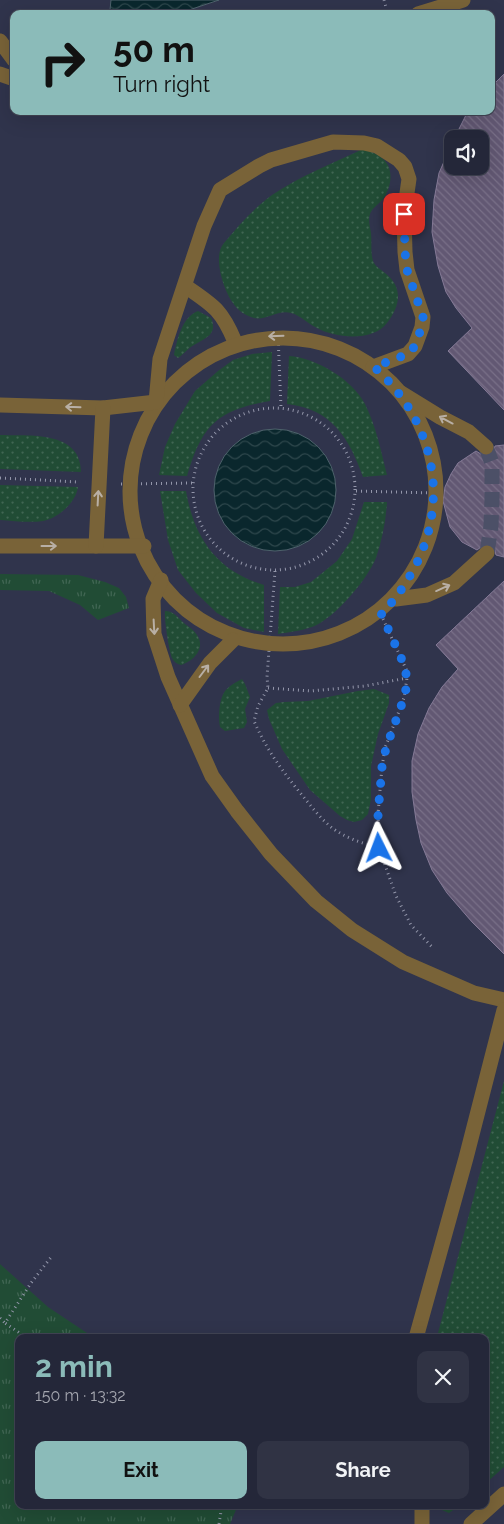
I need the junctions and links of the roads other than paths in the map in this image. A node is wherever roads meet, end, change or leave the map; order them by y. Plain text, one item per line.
1 (463, 0) edge
2 (431, 10) edge
3 (0, 41) edge
4 (10, 55) edge
5 (185, 286) junction
6 (235, 342) junction
7 (374, 367) junction
8 (397, 391) junction
9 (156, 402) junction
10 (0, 405) edge
11 (103, 408) junction
12 (486, 447) tunnel mouth
13 (0, 546) edge
14 (96, 546) junction
15 (144, 546) junction
16 (487, 553) tunnel mouth
17 (161, 580) junction
18 (396, 599) junction
19 (233, 640) junction
20 (180, 705) junction
21 (504, 1000) edge
22 (504, 1010) edge
23 (417, 1334) edge
24 (504, 1494) edge
25 (489, 1508) edge
26 (422, 1509) edge
27 (488, 1509) edge
28 (422, 1524) edge
29 (471, 1524) edge

1 - 2 lane
3 - 4 lane
5 - 6 lane
5 - 7 lane
5 - 9 lane
7 -> 6 lane
6 - 9 lane
7 - 8 lane
12 -> 8 lane
8 - 18 lane
9 - 11 lane
9 - 15 lane
11 -> 10 lane
14 -> 11 lane
13 -> 14 lane
14 - 15 lane
15 - 17 lane
18 -> 16 lane
17 - 19 lane
17 -> 20 lane
18 - 19 lane
20 -> 19 lane
20 - 21 lane
22 - 23 lane
24 - 25 lane
26 - 28 lane
27 - 29 lane

